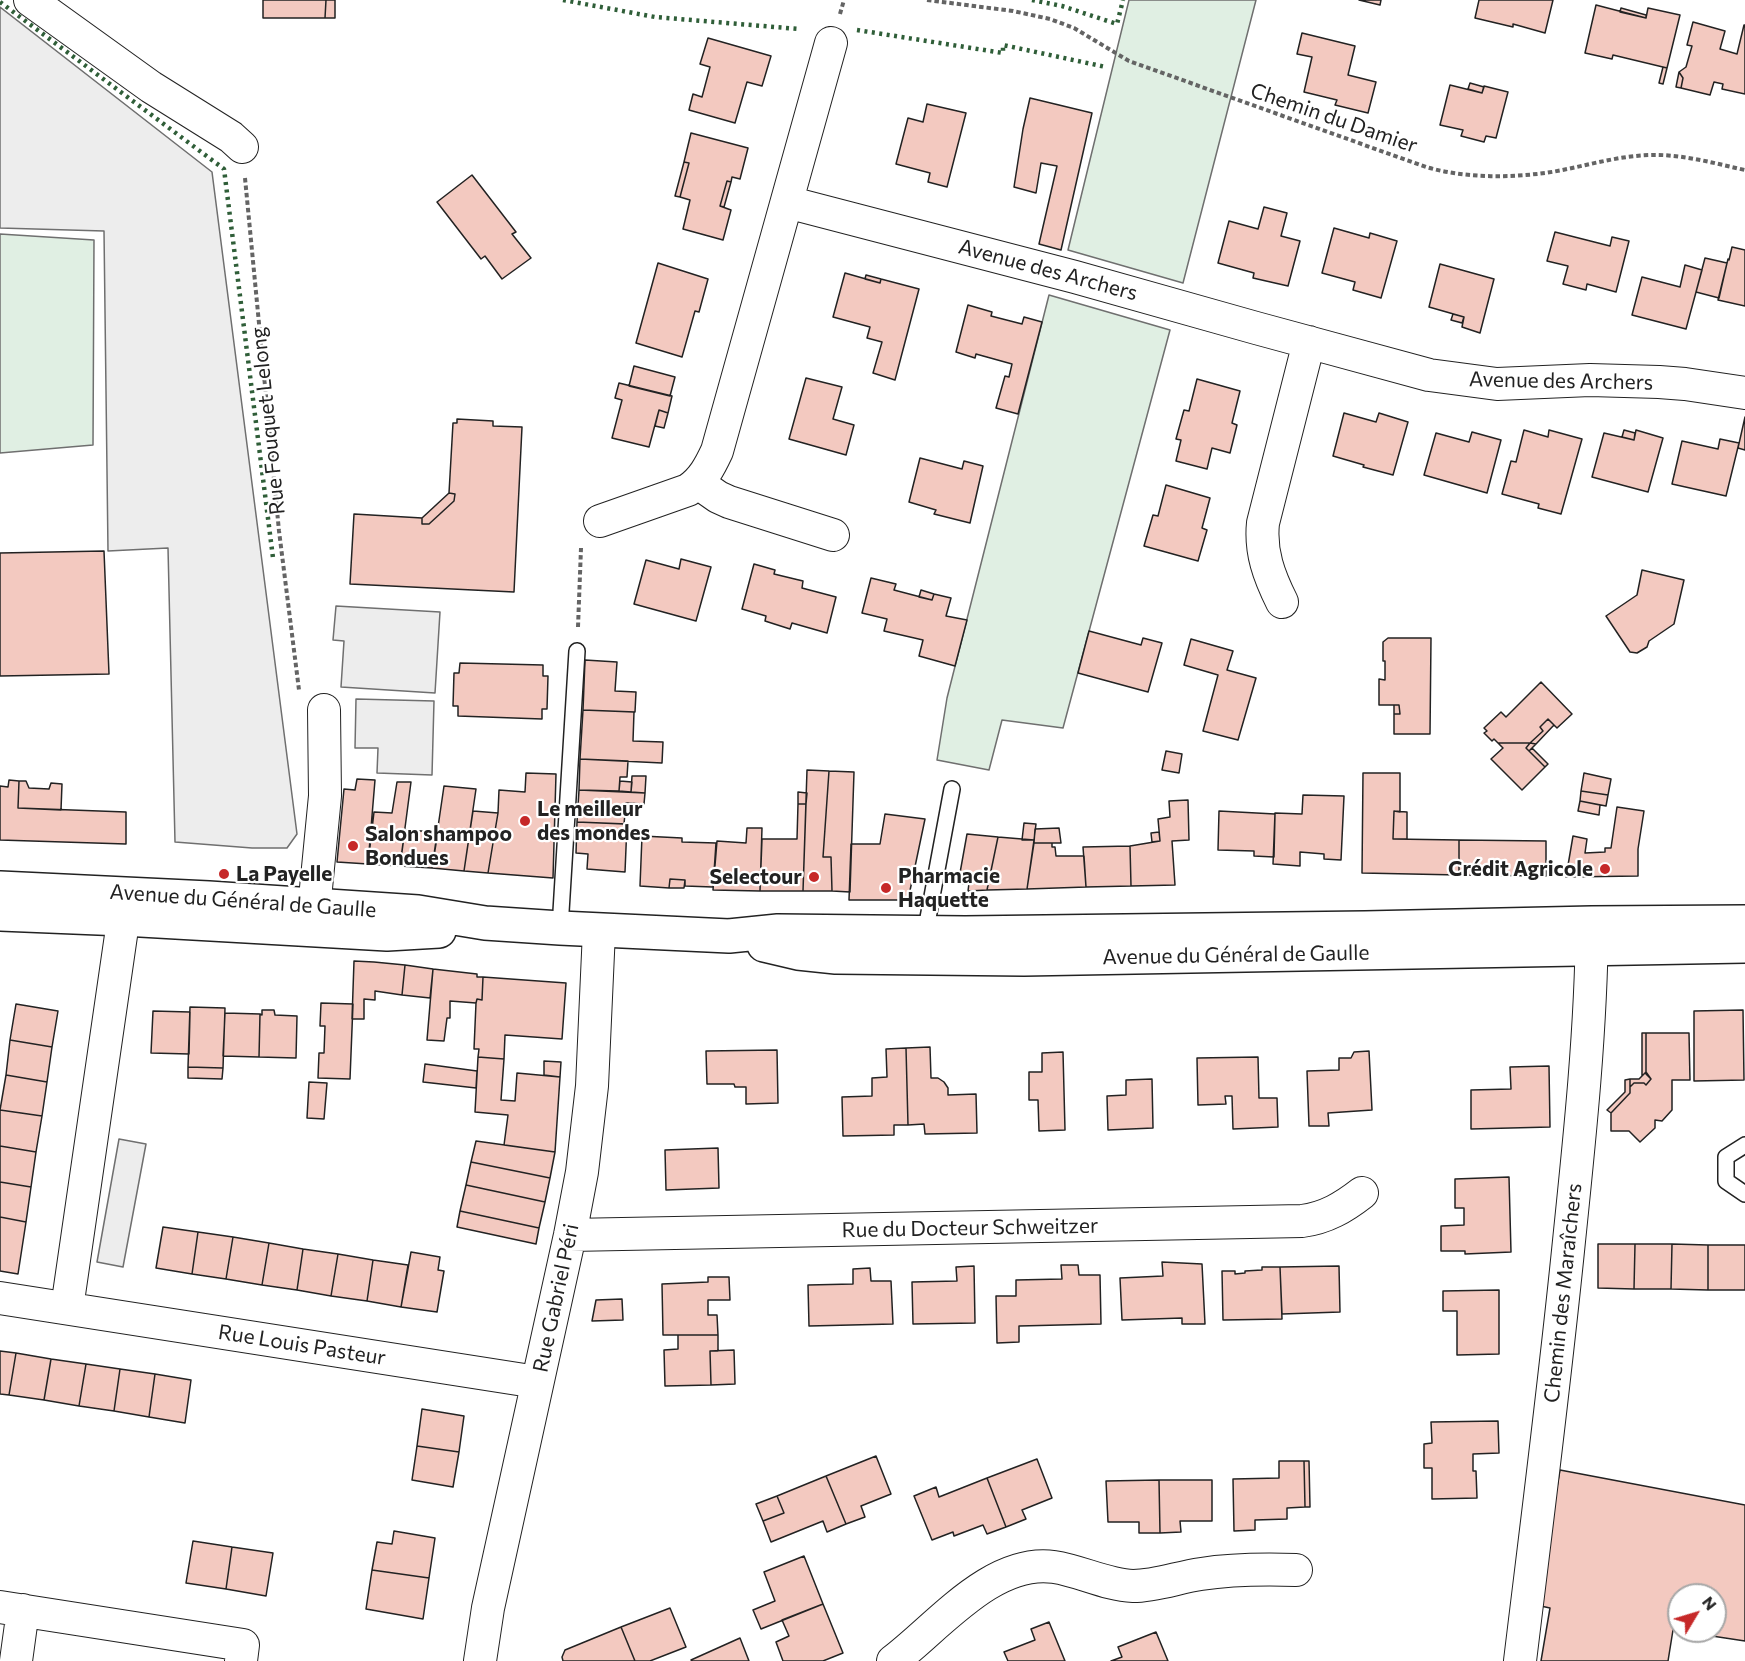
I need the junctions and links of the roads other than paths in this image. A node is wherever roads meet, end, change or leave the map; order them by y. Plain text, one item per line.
1 (30, 0) edge
2 (831, 43) dead end
3 (242, 147) road end
4 (787, 201) junction
5 (1309, 342) junction
6 (1745, 393) edge
7 (698, 483) junction
8 (600, 521) road end
9 (833, 535) dead end
10 (1282, 602) dead end
11 (577, 651) road end
12 (324, 710) road end
13 (952, 789) dead end
14 (0, 888) edge
15 (125, 906) junction
16 (0, 915) edge
17 (313, 917) junction
18 (1745, 922) edge
19 (560, 928) junction
20 (599, 931) junction
21 (1592, 936) junction
22 (922, 945) junction
23 (1745, 946) edge
24 (1745, 1145) edge
25 (1362, 1193) dead end
26 (1745, 1194) edge
27 (570, 1235) junction
28 (0, 1298) edge
29 (67, 1308) junction
30 (537, 1382) junction
31 (1296, 1570) dead end
32 (11, 1608) edge
33 (16, 1661) edge
34 (241, 1661) edge
35 (480, 1661) edge
36 (893, 1661) edge
37 (1520, 1661) edge

1 - 3 street
2 - 4 street
4 - 5 street, Avenue des Archers
4 - 7 street
5 - 6 street, Avenue des Archers
5 - 10 street
7 - 8 street
7 - 9 street
11 - 19 lane
12 - 17 street
13 - 22 lane
14 - 15 main road, Avenue du Général de Gaulle
15 - 16 main road, Avenue du Général de Gaulle
15 - 17 main road, Avenue du Général de Gaulle
15 - 29 street
17 - 19 main road, Avenue du Général de Gaulle
18 - 21 main road, Avenue du Général de Gaulle
19 - 20 main road, Avenue du Général de Gaulle
20 - 22 main road, Avenue du Général de Gaulle
20 - 27 street, Rue Gabriel Péri
21 - 22 main road, Avenue du Général de Gaulle
21 - 23 main road, Avenue du Général de Gaulle
21 - 37 street, Chemin des Maraîchers
24 - 26 lane
25 - 27 street, Rue du Docteur Schweitzer
27 - 30 street, Rue Gabriel Péri
28 - 29 street, Rue Louis Pasteur
29 - 30 street, Rue Louis Pasteur
30 - 35 street, Rue Gabriel Péri
31 - 36 street
32 - 33 street
32 - 34 street

